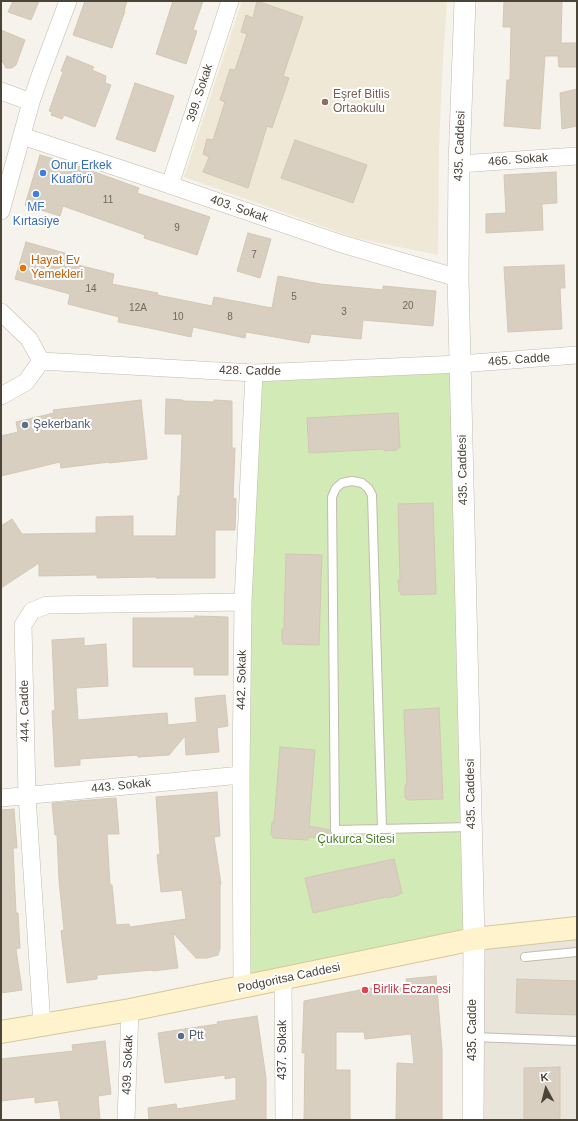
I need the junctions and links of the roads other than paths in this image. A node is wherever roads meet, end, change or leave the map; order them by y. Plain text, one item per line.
1 (68, 1) edge
2 (230, 1) edge
3 (465, 1) edge
4 (1, 91) edge
5 (31, 102) junction
6 (22, 136) junction
7 (577, 156) edge
8 (458, 164) junction
9 (170, 185) junction
10 (1, 211) edge
11 (458, 278) junction
12 (1, 312) edge
13 (577, 356) edge
14 (41, 361) junction
15 (460, 364) junction
16 (254, 373) junction
17 (1, 396) edge
18 (243, 602) junction
19 (241, 775) junction
20 (26, 795) junction
21 (1, 798) edge
22 (472, 827) junction
23 (382, 829) junction
24 (577, 928) edge
25 (474, 939) junction
26 (577, 952) edge
27 (525, 957) dead end
28 (283, 979) junction
29 (242, 987) junction
30 (130, 1010) junction
31 (42, 1025) junction
32 (1, 1032) edge
33 (473, 1037) junction
34 (577, 1040) edge
35 (126, 1120) edge
36 (284, 1120) edge
37 (473, 1120) edge

1 - 5 street
2 - 9 street, 399. Sokak
3 - 8 street, 435. Caddesi
4 - 5 street
5 - 6 street
6 - 9 street, 403. Sokak
6 - 10 street
7 - 8 street, 466. Sokak
8 - 11 street, 435. Caddesi
9 - 11 street, 403. Sokak
11 - 15 street, 435. Caddesi
12 - 14 street
13 - 15 street, 465. Cadde
14 - 16 street, 428. Cadde
14 - 17 street
15 - 16 street, 428. Cadde
15 - 22 street, 435. Caddesi
16 - 18 street, 442. Sokak
18 - 19 street, 442. Sokak
18 - 20 street, 444. Cadde
19 - 20 street, 443. Sokak
19 - 29 street, 442. Sokak
20 - 21 street, 443. Sokak
20 - 31 street, 444. Cadde
22 - 23 lane
22 - 25 street, 435. Caddesi
23 - 23 lane
24 - 25 main road, Podgoritsa Caddesi
25 - 28 main road, Podgoritsa Caddesi
25 - 33 street, 435. Cadde
26 - 27 lane
28 - 29 main road, Podgoritsa Caddesi
28 - 36 street, 437. Sokak
29 - 30 main road, Podgoritsa Caddesi
30 - 31 main road, Podgoritsa Caddesi
30 - 35 street, 439. Sokak
31 - 32 main road, Podgoritsa Caddesi
33 - 34 lane
33 - 37 street, 435. Cadde

